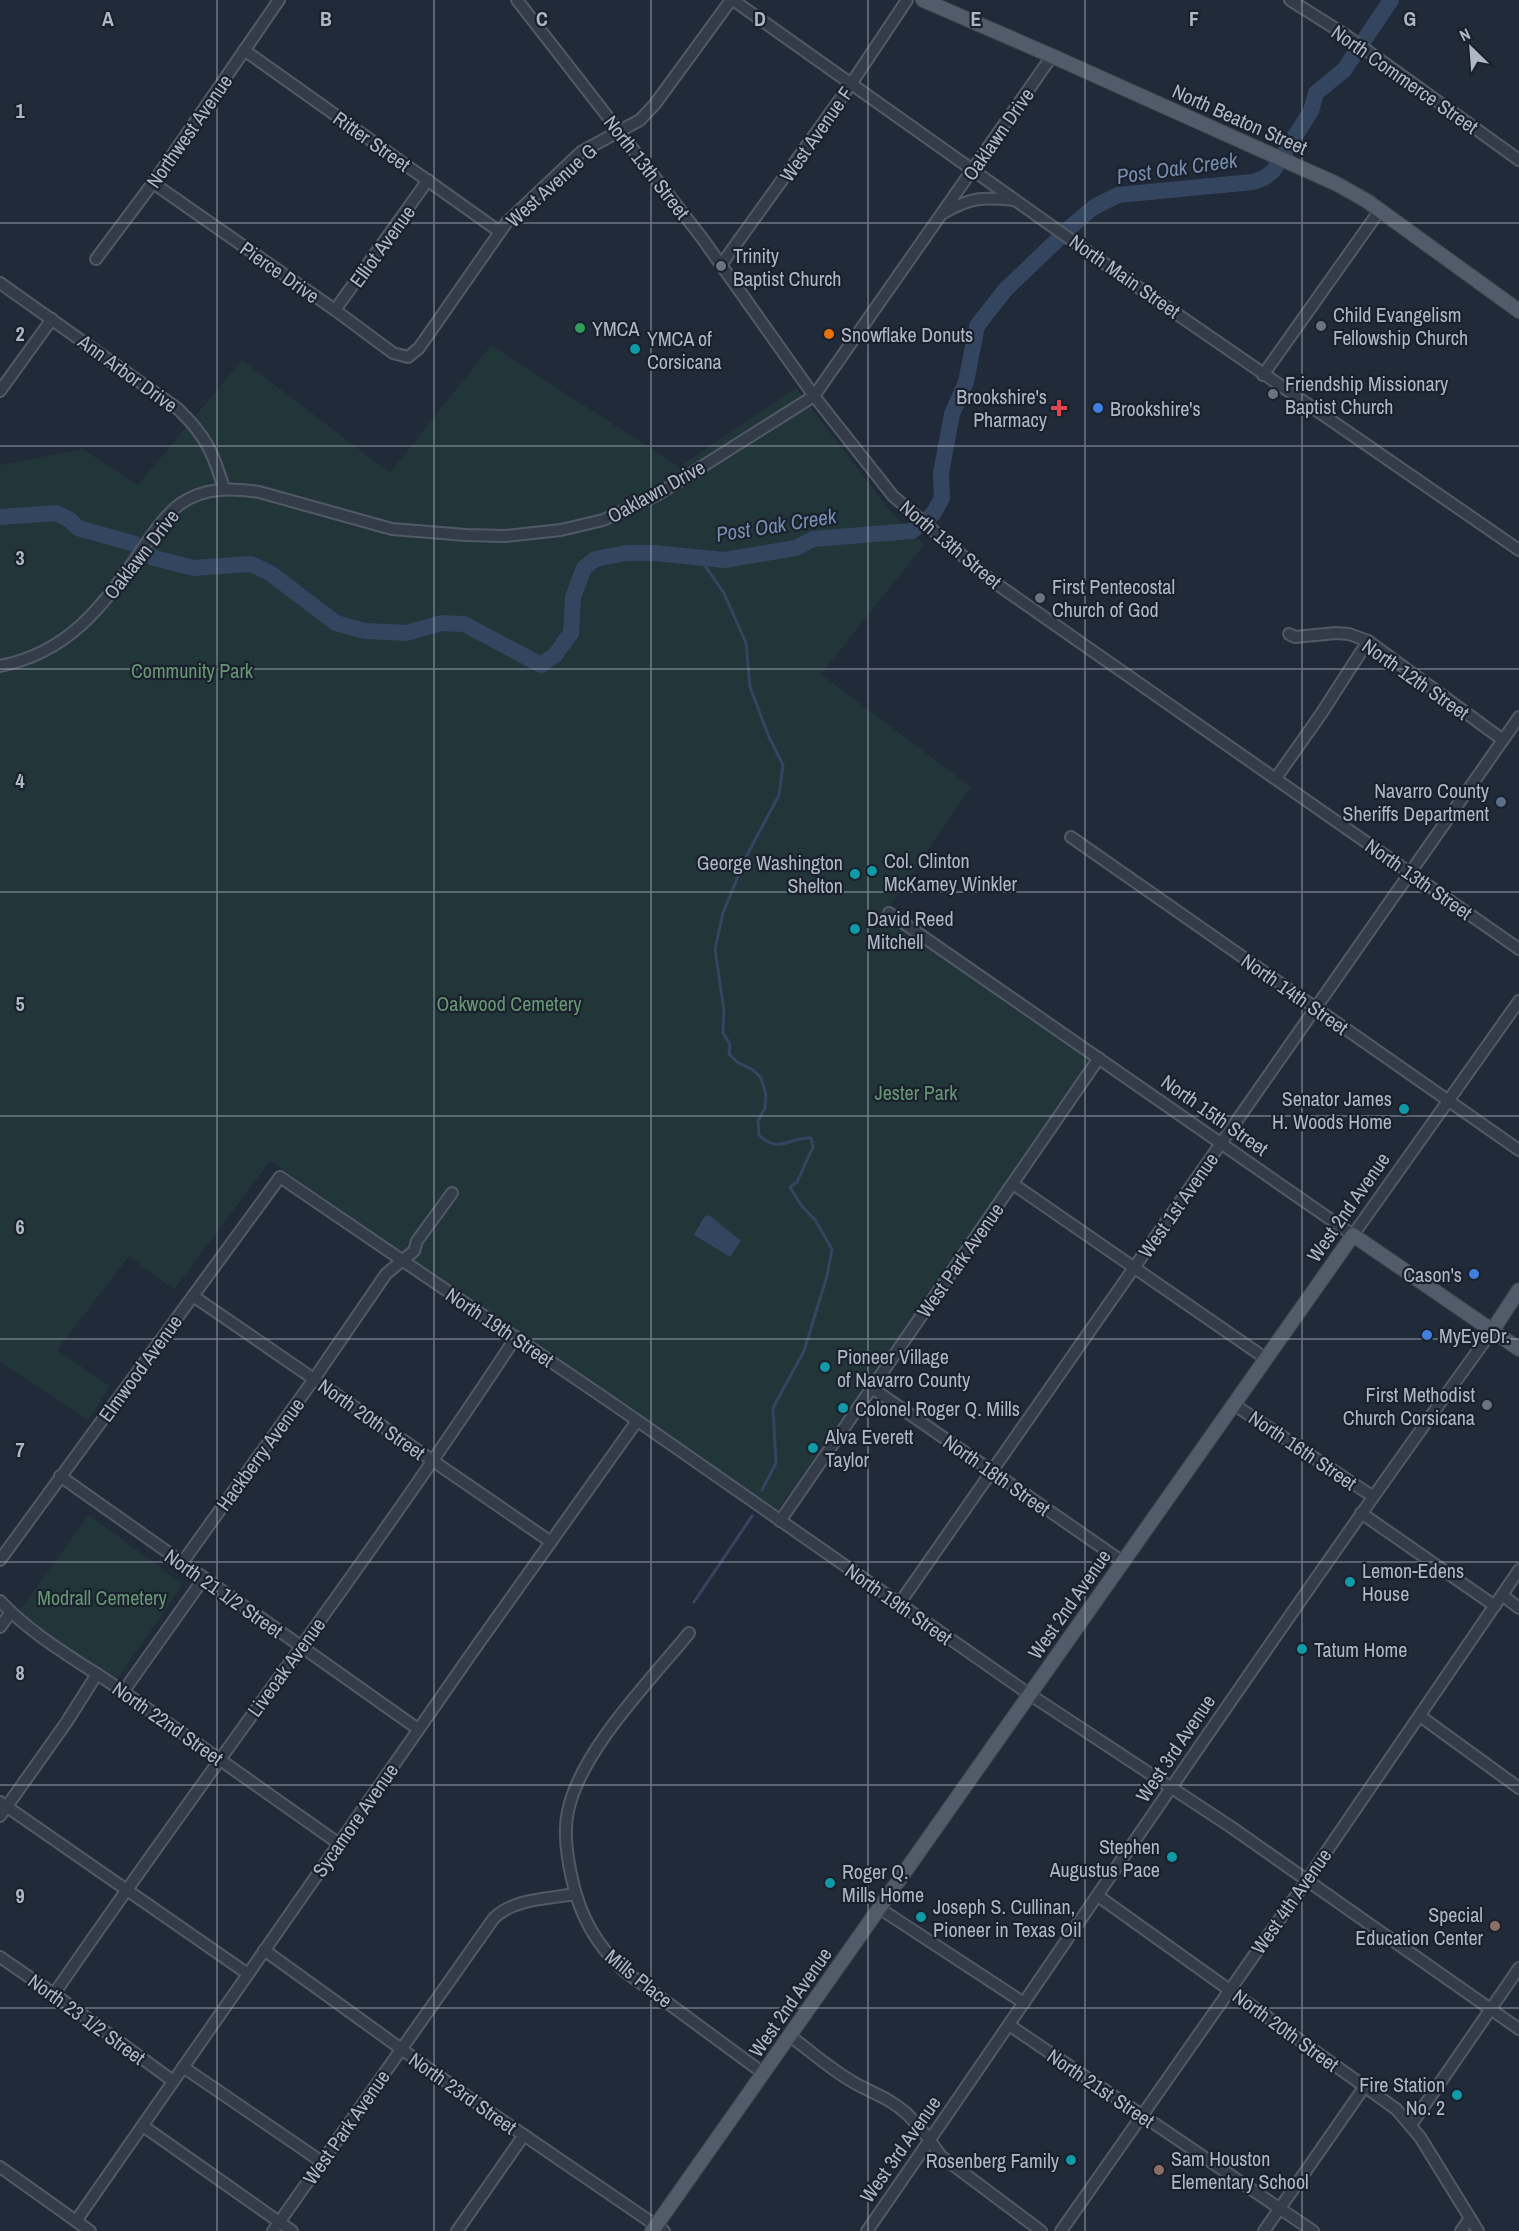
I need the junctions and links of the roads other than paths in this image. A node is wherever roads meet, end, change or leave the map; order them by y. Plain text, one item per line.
1 (279, 0) edge
2 (517, 0) edge
3 (732, 0) edge
4 (907, 0) edge
5 (923, 0) edge
6 (1290, 0) edge
7 (244, 50) junction
8 (1053, 56) junction
9 (851, 84) junction
10 (619, 131) junction
11 (1519, 160) edge
12 (974, 169) junction
13 (428, 180) junction
14 (153, 183) junction
15 (1016, 200) junction
16 (1380, 210) junction
17 (940, 215) junction
18 (500, 232) junction
19 (96, 259) dead end
20 (721, 265) junction
21 (0, 283) edge
22 (335, 310) junction
23 (1519, 311) edge
24 (52, 319) junction
25 (408, 357) joint
26 (1263, 375) junction
27 (0, 391) edge
28 (814, 396) junction
29 (224, 489) junction
30 (1519, 550) edge
31 (1289, 634) dead end
32 (1368, 641) junction
33 (0, 666) edge
34 (1519, 717) edge
35 (1503, 740) junction
36 (1276, 778) junction
37 (1071, 837) dead end
38 (1410, 873) junction
39 (889, 913) dead end
40 (1519, 949) edge
41 (1519, 1001) edge
42 (1316, 1008) junction
43 (1098, 1058) junction
44 (1448, 1101) junction
45 (1221, 1143) junction
46 (1519, 1150) edge
47 (280, 1177) joint
48 (1013, 1184) junction
49 (452, 1193) dead end
50 (1353, 1234) junction
51 (403, 1260) junction
52 (1134, 1268) junction
53 (1519, 1290) edge
54 (193, 1296) junction
55 (1492, 1330) junction
56 (516, 1337) junction
57 (1519, 1349) edge
58 (1265, 1358) junction
59 (314, 1379) junction
60 (872, 1388) junction
61 (1233, 1404) junction
62 (637, 1421) junction
63 (433, 1461) junction
64 (992, 1471) junction
65 (60, 1476) junction
66 (1372, 1496) junction
67 (1361, 1512) junction
68 (780, 1521) junction
69 (551, 1542) junction
70 (0, 1560) edge
71 (1123, 1562) junction
72 (182, 1563) junction
73 (1519, 1570) edge
74 (204, 1578) junction
75 (1502, 1595) junction
76 (0, 1601) edge
77 (899, 1604) junction
78 (1495, 1606) junction
79 (1519, 1608) edge
80 (11, 1612) junction
81 (0, 1628) edge
82 (689, 1634) dead end
83 (301, 1647) junction
84 (97, 1674) junction
85 (123, 1692) junction
86 (1029, 1694) junction
87 (1420, 1716) junction
88 (418, 1729) junction
89 (219, 1760) junction
90 (1172, 1788) junction
91 (1519, 1788) edge
92 (2, 1808) edge
93 (338, 1844) junction
94 (1307, 1880) junction
95 (127, 1888) junction
96 (575, 1894) junction
97 (1098, 1896) junction
98 (879, 1908) junction
99 (264, 1950) junction
100 (0, 1957) edge
101 (1519, 1968) edge
102 (248, 1974) junction
103 (1229, 1989) junction
104 (54, 1994) junction
105 (1024, 2003) junction
106 (1491, 2009) junction
107 (1009, 2025) junction
108 (1519, 2029) edge
109 (790, 2036) junction
110 (401, 2049) junction
111 (183, 2067) junction
112 (763, 2073) junction
113 (174, 2081) junction
114 (1365, 2086) junction
115 (1141, 2115) junction
116 (1411, 2125) junction
117 (143, 2126) junction
118 (524, 2135) junction
119 (931, 2139) junction
120 (322, 2162) junction
121 (0, 2167) edge
122 (1279, 2208) junction
123 (1470, 2218) junction
124 (76, 2221) junction
125 (276, 2227) edge
126 (657, 2229) edge
127 (90, 2231) edge
128 (292, 2231) edge
129 (457, 2231) edge
130 (867, 2231) edge
131 (1041, 2231) edge
132 (1061, 2231) edge
133 (1264, 2231) edge
134 (1313, 2231) edge
135 (1461, 2231) edge
136 (1478, 2231) edge

1 - 7 street, Northwest Avenue
2 - 10 street, North 13th Street
3 - 9 street, North Main Street
3 - 10 street, West Avenue G
4 - 9 street, West Avenue F
5 - 8 main road, North Beaton Street
6 - 11 street, North Commerce Street
7 - 13 street, Ritter Street
7 - 14 street, Northwest Avenue
8 - 12 street, Oaklawn Drive
8 - 16 main road, North Beaton Street
9 - 12 street, North Main Street
9 - 20 street, West Avenue F
10 - 18 street, West Avenue G
10 - 20 street, North 13th Street
12 - 15 street, North Main Street
12 - 17 street, Oaklawn Drive
13 - 18 street, Ritter Street
13 - 22 street, Elliot Avenue
14 - 19 street, Northwest Avenue
14 - 22 street, Pierce Drive
15 - 17 street
15 - 26 street, North Main Street
16 - 23 main road, North Beaton Street
16 - 26 street
17 - 28 street, Oaklawn Drive
18 - 25 street, West Avenue G
20 - 28 street, North 13th Street
21 - 24 street, Ann Arbor Drive
22 - 25 street, Pierce Drive
24 - 27 street
24 - 29 street, Ann Arbor Drive
26 - 30 street, North Main Street
28 - 29 street, Oaklawn Drive
28 - 36 street, North 13th Street
29 - 33 street, Oaklawn Drive
31 - 32 street, North 12th Street
32 - 35 street, North 12th Street
32 - 36 street
34 - 35 street, West 1st Avenue
35 - 38 street, West 1st Avenue
36 - 38 street, North 13th Street
37 - 42 street, North 14th Street
38 - 40 street, North 13th Street
38 - 42 street, West 1st Avenue
39 - 43 street, North 15th Street
41 - 44 street, West 2nd Avenue
42 - 44 street, North 14th Street
42 - 45 street, West 1st Avenue
43 - 45 street, North 15th Street
43 - 48 street, West Park Avenue
44 - 46 street, North 14th Street
44 - 50 street, West 2nd Avenue
45 - 50 street, North 15th Street
45 - 52 street, West 1st Avenue
47 - 51 street, North 19th Street
47 - 54 street, Elmwood Avenue
48 - 52 street
48 - 60 street, West Park Avenue
49 - 51 street
50 - 55 main road, North 15th Street
50 - 58 main road, West 2nd Avenue
51 - 56 street, North 19th Street
51 - 59 street, Hackberry Avenue
52 - 58 street
52 - 64 street, West 1st Avenue
53 - 55 main road, West 3rd Avenue
54 - 59 street, North 20th Street
54 - 65 street, Elmwood Avenue
55 - 57 main road, North 15th Street
55 - 66 street, West 3rd Avenue
56 - 62 street, North 19th Street
56 - 63 street, Liveoak Avenue
58 - 61 main road, West 2nd Avenue
59 - 63 street, North 20th Street
59 - 72 street, Hackberry Avenue
60 - 64 street, North 18th Street
60 - 68 street, West Park Avenue
61 - 66 street, North 16th Street
61 - 71 main road, West 2nd Avenue
62 - 68 street, North 19th Street
62 - 69 street, Sycamore Avenue
63 - 69 street, North 20th Street
63 - 83 street, Liveoak Avenue
64 - 71 street, North 18th Street
64 - 77 street, West 1st Avenue
65 - 70 street, Elmwood Avenue
65 - 72 street, North 21 1/2 Street
66 - 67 street, West 3rd Avenue
67 - 78 street, North 16th Street
67 - 90 street, West 3rd Avenue
68 - 77 street, North 19th Street
69 - 88 street, Sycamore Avenue
71 - 86 main road, West 2nd Avenue
72 - 74 street, North 21 1/2 Street
73 - 75 street, West 4th Avenue
74 - 83 street, North 21 1/2 Street
74 - 85 street
75 - 78 street, West 4th Avenue
75 - 79 street
76 - 80 street, North 22nd Street
77 - 86 street, North 19th Street
78 - 87 street, West 4th Avenue
80 - 81 street
80 - 84 street, North 22nd Street
82 - 96 street, Mills Place
83 - 88 street, North 21 1/2 Street
83 - 89 street, Liveoak Avenue
84 - 85 street, North 22nd Street
84 - 92 street
85 - 89 street, North 22nd Street
86 - 90 street, North 19th Street
86 - 98 main road, West 2nd Avenue
87 - 91 street
87 - 94 street, West 4th Avenue
88 - 93 street, Sycamore Avenue
89 - 93 street, North 22nd Street
89 - 95 street, Liveoak Avenue
90 - 94 street, North 19th Street
90 - 97 street, West 3rd Avenue
92 - 95 street
93 - 99 street, Sycamore Avenue
94 - 103 street, West 4th Avenue
94 - 106 street, North 19th Street
95 - 102 street
95 - 104 street, Liveoak Avenue
96 - 110 street, West Park Avenue
96 - 112 street, Mills Place
97 - 103 street, North 20th Street
97 - 105 street, West 3rd Avenue
98 - 105 street
98 - 109 main road, West 2nd Avenue
99 - 102 street, Sycamore Avenue
99 - 110 street, North 23rd Street
100 - 104 street, North 23 1/2 Street
101 - 106 street
102 - 111 street, Sycamore Avenue
103 - 114 street, North 20th Street
103 - 115 street, West 4th Avenue
104 - 113 street, North 23 1/2 Street
105 - 107 street, West 3rd Avenue
106 - 108 street, North 19th Street
106 - 116 street
107 - 115 street, North 21st Street
107 - 119 street, West 3rd Avenue
109 - 112 main road, West 2nd Avenue
109 - 119 street
110 - 118 street, North 23rd Street
110 - 120 street, West Park Avenue
111 - 113 street, Sycamore Avenue
111 - 120 street
112 - 126 main road, West 2nd Avenue
113 - 117 street, Sycamore Avenue
114 - 116 street, North 20th Street
114 - 122 street
115 - 122 street, North 21st Street
115 - 132 street, West 4th Avenue
116 - 123 street, North 20th Street
117 - 124 street, Sycamore Avenue
117 - 125 street
118 - 126 street, North 23rd Street
118 - 129 street
119 - 130 street, West 3rd Avenue
119 - 131 street
120 - 125 street, West Park Avenue
121 - 124 street
122 - 133 street
122 - 134 street, North 21st Street
123 - 135 street
123 - 136 street, North 20th Street
124 - 127 street
125 - 128 street

